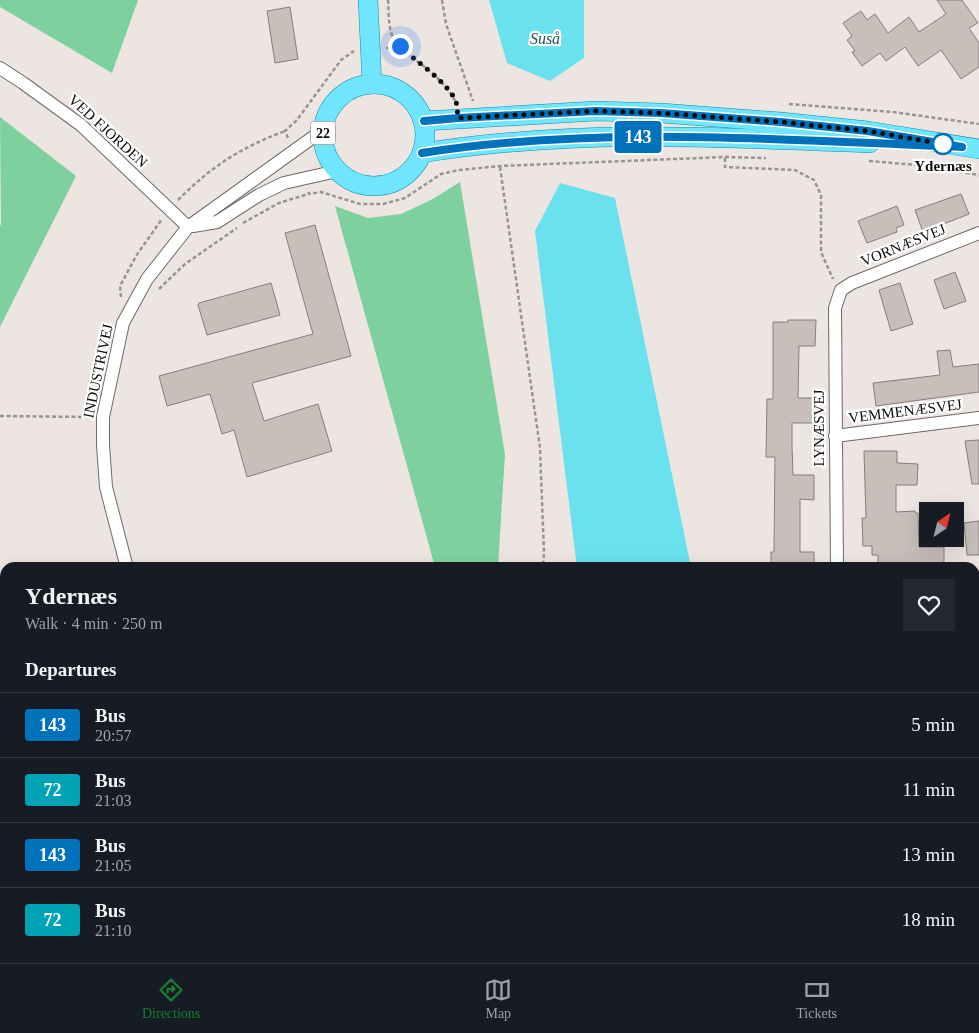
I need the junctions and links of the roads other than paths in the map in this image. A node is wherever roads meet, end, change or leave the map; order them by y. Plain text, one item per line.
1 (368, 0) edge
2 (0, 68) edge
3 (372, 84) junction
4 (424, 121) junction
5 (323, 130) junction
6 (970, 148) edge
7 (422, 153) junction
8 (337, 171) junction
9 (188, 227) junction
10 (979, 233) edge
11 (841, 290) joint
12 (979, 418) edge
13 (835, 436) junction
14 (125, 562) edge
15 (837, 562) edge

1 - 3 main road
2 - 9 street, VED FJORDEN
3 - 4 main road, 22
3 - 5 main road, 22
4 - 6 main road
4 - 7 main road
5 - 8 main road, 22
5 - 9 street, INDUSTRIVEJ
6 - 7 main road
7 - 8 main road
8 - 9 street
9 - 14 street, INDUSTRIVEJ
10 - 11 street, VORNÆSVEJ
11 - 13 street, LYNÆSVEJ
12 - 13 street, VEMMENÆSVEJ
13 - 15 street, LYNÆSVEJ

